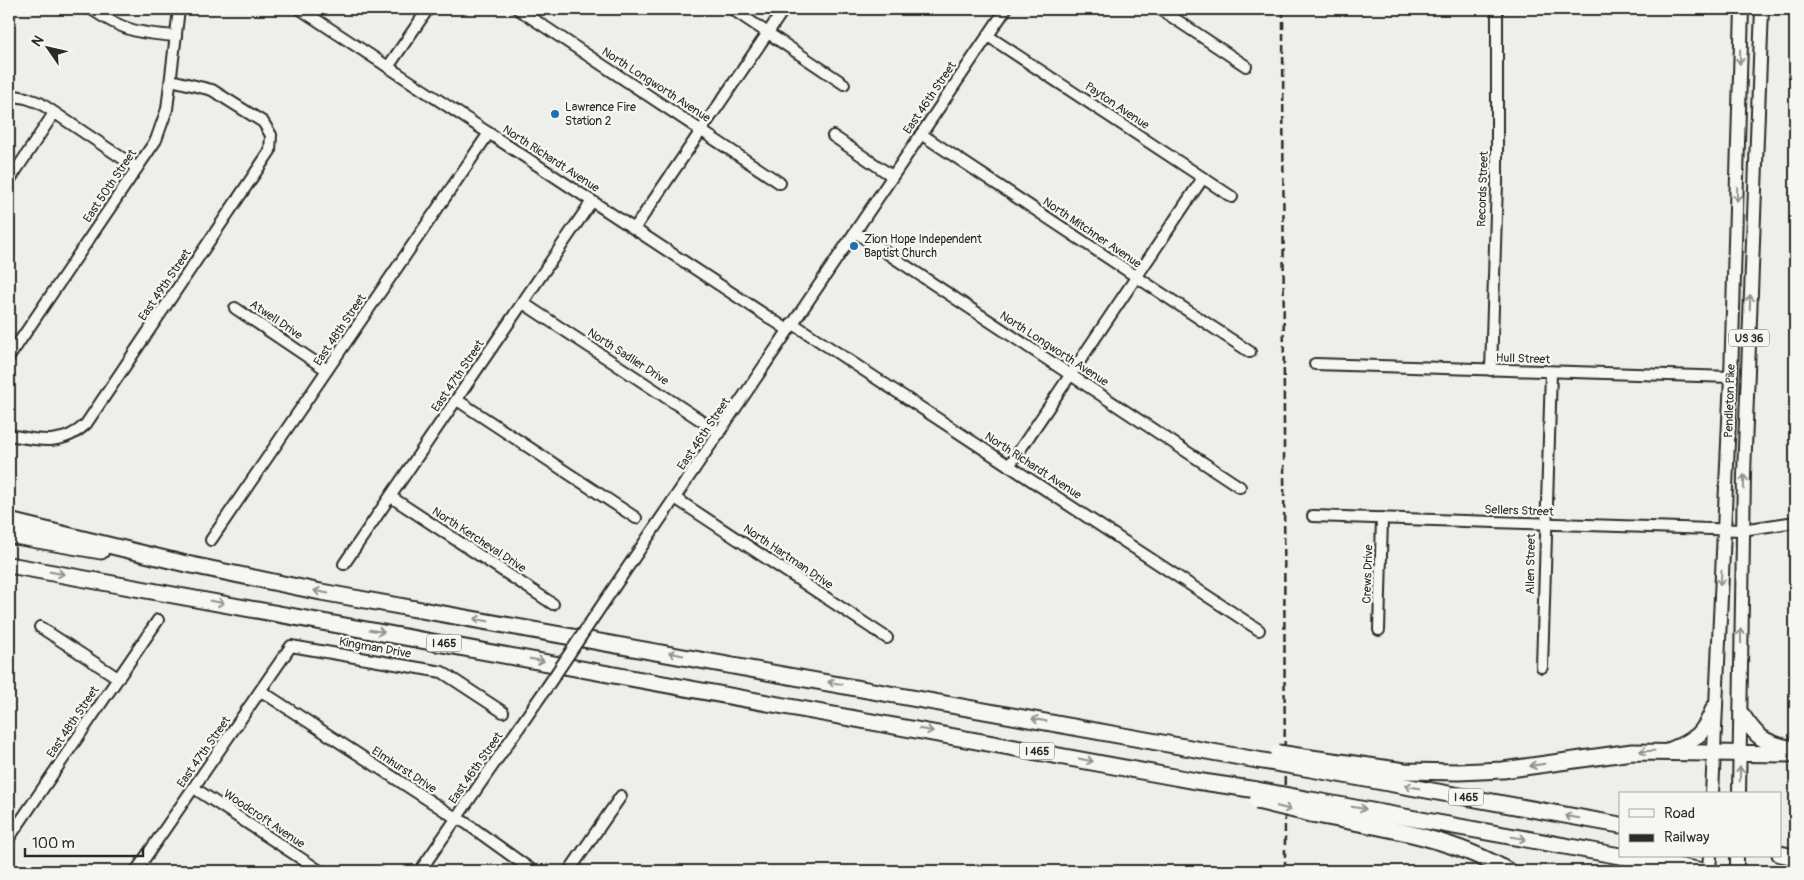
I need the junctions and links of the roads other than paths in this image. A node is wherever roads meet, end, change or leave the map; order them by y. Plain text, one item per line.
1 (91, 9) edge
2 (179, 9) edge
3 (300, 9) edge
4 (428, 9) edge
5 (518, 9) edge
6 (732, 9) edge
7 (784, 9) edge
8 (1006, 9) edge
9 (1160, 9) edge
10 (1497, 9) edge
11 (1742, 9) edge
12 (1762, 9) edge
13 (768, 32) junction
14 (176, 36) junction
15 (988, 36) junction
16 (1246, 66) dead end
17 (388, 67) junction
18 (171, 80) junction
19 (844, 84) dead end
20 (9, 95) edge
21 (54, 113) junction
22 (702, 129) junction
23 (489, 133) junction
24 (921, 134) junction
25 (833, 136) dead end
26 (137, 168) junction
27 (892, 176) junction
28 (1203, 178) junction
29 (9, 181) edge
30 (780, 183) dead end
31 (1232, 197) dead end
32 (592, 201) junction
33 (634, 229) junction
34 (855, 232) junction
35 (1136, 277) junction
36 (523, 303) junction
37 (235, 308) dead end
38 (790, 327) junction
39 (1250, 352) dead end
40 (9, 357) edge
41 (1315, 364) dead end
42 (327, 370) junction
43 (1491, 370) junction
44 (1551, 372) junction
45 (1071, 374) junction
46 (1731, 377) junction
47 (457, 400) junction
48 (720, 433) junction
49 (9, 435) edge
50 (1009, 466) junction
51 (1240, 487) dead end
52 (391, 497) junction
53 (675, 498) junction
54 (1313, 516) dead end
55 (636, 518) dead end
56 (1382, 518) junction
57 (9, 521) edge
58 (1795, 522) edge
59 (1545, 524) junction
60 (1724, 529) junction
61 (1742, 530) junction
62 (9, 536) edge
63 (211, 540) dead end
64 (182, 563) junction
65 (344, 564) dead end
66 (9, 565) edge
67 (553, 604) dead end
68 (158, 620) dead end
69 (40, 627) dead end
70 (1259, 630) dead end
71 (1379, 630) dead end
72 (887, 638) dead end
73 (291, 646) joint
74 (1542, 667) dead end
75 (118, 678) junction
76 (261, 691) junction
77 (1714, 708) junction
78 (503, 712) dead end
79 (1742, 715) junction
80 (1795, 749) edge
81 (1669, 751) junction
82 (1713, 753) junction
83 (1741, 754) junction
84 (1795, 754) edge
85 (1311, 764) junction
86 (194, 788) junction
87 (1712, 792) edge
88 (1739, 792) edge
89 (621, 796) dead end
90 (1311, 807) junction
91 (456, 818) junction
92 (1619, 825) edge
93 (9, 838) edge
94 (1782, 854) edge
95 (1619, 856) edge
96 (1795, 857) edge
97 (1632, 858) edge
98 (1710, 858) edge
99 (1737, 858) edge
100 (136, 871) edge
101 (320, 871) edge
102 (420, 871) edge
103 (533, 871) edge
104 (569, 871) edge
105 (1508, 871) edge
106 (1703, 871) edge
107 (1709, 871) edge
108 (1737, 871) edge

1 - 14 street
2 - 14 street, East 50th Street
3 - 17 street, North Richardt Avenue
4 - 17 street
5 - 22 street, North Longworth Avenue
6 - 13 street
7 - 13 street
8 - 15 street, East 46th Street
9 - 16 street
10 - 43 street, Records Street
11 -> 46 main road, Pendleton Pike / US 36
61 -> 12 main road, Pendleton Pike / US 36
13 - 19 street
13 - 22 street
14 - 18 street, East 50th Street
15 - 24 street, East 46th Street
15 - 28 street, Payton Avenue
17 - 23 street, North Richardt Avenue
18 - 26 street, East 50th Street
18 - 49 street, East 49th Street
20 - 21 street
21 - 26 street
21 - 29 street
22 - 30 street, North Longworth Avenue
22 - 33 street
23 - 32 street, North Richardt Avenue
23 - 42 street, East 48th Street
24 - 27 street, East 46th Street
24 - 35 street, North Mitchner Avenue
25 - 27 street
26 - 40 street, East 50th Street
27 - 34 street, East 46th Street
28 - 31 street, Payton Avenue
28 - 35 street
32 - 33 street, North Richardt Avenue
32 - 36 street, East 47th Street
33 - 38 street, North Richardt Avenue
34 - 38 street, East 46th Street
34 - 45 street, North Longworth Avenue
35 - 39 street, North Mitchner Avenue
35 - 45 street
36 - 47 street, East 47th Street
36 - 48 street, North Sadlier Drive
37 - 42 street, Atwell Drive
38 - 48 street, East 46th Street
38 - 50 street, North Richardt Avenue
41 - 43 street, Hull Street
42 - 63 street, East 48th Street
43 - 44 street, Hull Street
44 - 46 street, Hull Street
44 - 59 street, Allen Street
45 - 50 street
45 - 51 street, North Longworth Avenue
46 - 60 main road, Pendleton Pike / US 36
47 - 52 street, East 47th Street
47 - 55 street
48 - 53 street, East 46th Street
50 - 70 street, North Richardt Avenue
52 - 65 street, East 47th Street
52 - 67 street, North Kercheval Drive
53 - 72 street, North Hartman Drive
53 - 91 street, East 46th Street, bridge
54 - 56 street, Sellers Street
56 - 59 street, Sellers Street
56 - 71 street, Crews Drive
57 - 64 highway
58 - 61 street, Sellers Street
59 - 60 street, Sellers Street
59 - 74 street, Allen Street
60 - 61 street, Sellers Street
60 -> 77 main road, Pendleton Pike / US 36
79 -> 61 main road, Pendleton Pike / US 36
62 - 64 highway, I 465
85 -> 64 highway, I 465, bridge
66 -> 90 highway, I 465, bridge
68 - 75 street, East 48th Street
69 - 75 street
73 - 76 street, East 47th Street
73 - 78 street, Kingman Drive
75 - 93 street, East 48th Street
76 - 86 street, East 47th Street
76 - 91 street, Elmhurst Drive
77 - 81 highway
77 - 82 main road, Pendleton Pike / US 36
79 - 80 highway
79 - 83 main road, Pendleton Pike
81 - 82 highway
81 -> 85 highway
82 - 83 highway
82 - 87 main road, Pendleton Pike / US 36
83 - 84 highway
88 -> 83 main road, Pendleton Pike
92 -> 85 highway, I 465
86 - 100 street, East 47th Street
86 - 101 street, Woodcroft Avenue
89 - 104 street
90 -> 95 highway, I 465
90 - 105 highway
91 - 102 street, East 46th Street
91 - 103 street, Elmhurst Drive
94 - 96 highway
97 - 106 highway, I 465
98 - 107 main road
99 - 108 main road

